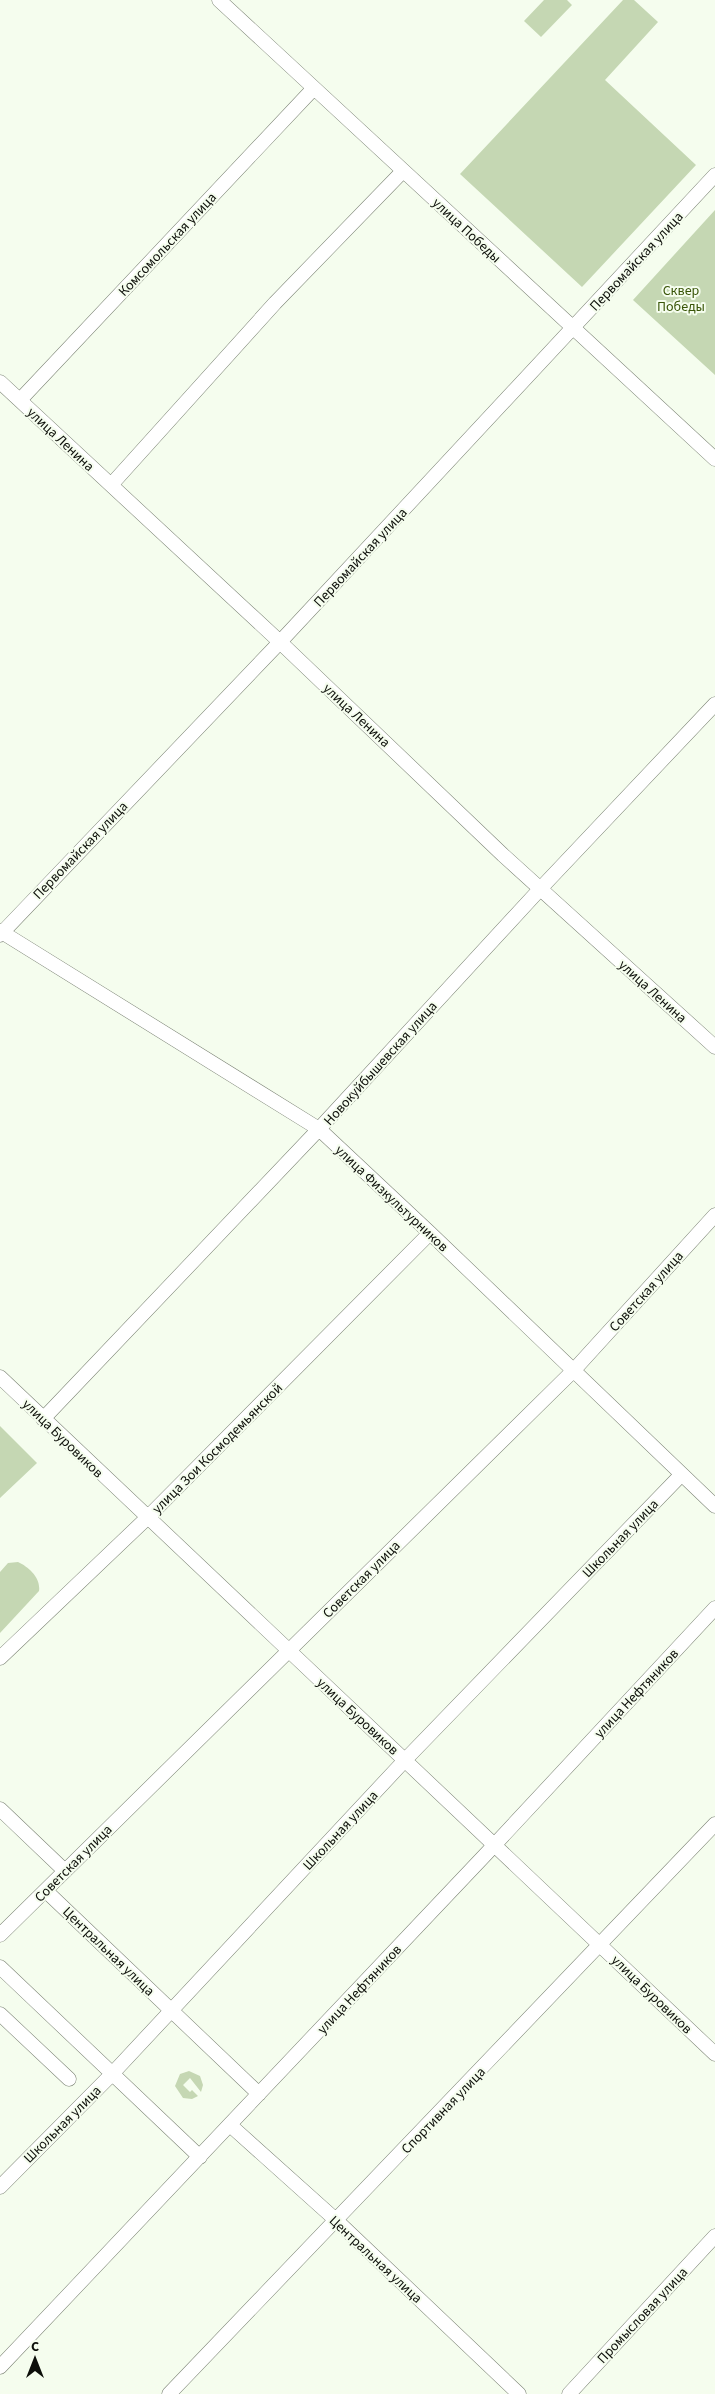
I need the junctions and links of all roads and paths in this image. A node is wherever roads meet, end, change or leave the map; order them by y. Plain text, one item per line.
1 (219, 0) edge
2 (314, 88) junction
3 (403, 171) junction
4 (715, 175) edge
5 (573, 328) junction
6 (0, 382) edge
7 (20, 400) junction
8 (715, 458) edge
9 (111, 485) junction
10 (280, 642) junction
11 (715, 704) edge
12 (541, 888) junction
13 (1, 932) edge
14 (715, 1047) edge
15 (319, 1129) junction
16 (715, 1215) edge
17 (430, 1233) junction
18 (574, 1370) junction
19 (0, 1377) edge
20 (43, 1419) junction
21 (682, 1475) junction
22 (715, 1506) edge
23 (147, 1518) junction
24 (715, 1608) edge
25 (289, 1651) junction
26 (0, 1658) edge
27 (405, 1760) junction
28 (0, 1809) edge
29 (715, 1824) edge
30 (496, 1845) junction
31 (65, 1871) junction
32 (46, 1891) junction
33 (0, 1935) edge
34 (600, 1944) junction
35 (0, 1967) edge
36 (171, 2010) junction
37 (0, 2014) edge
38 (715, 2054) edge
39 (112, 2074) junction
40 (69, 2079) dead end
41 (259, 2094) junction
42 (230, 2125) junction
43 (200, 2157) junction
44 (0, 2187) edge
45 (337, 2221) junction
46 (715, 2236) edge
47 (0, 2367) edge
48 (169, 2394) edge
49 (520, 2394) edge
50 (569, 2394) edge

1 - 2 street, улица Победы
2 - 3 street, улица Победы
2 - 7 street, Комсомольская улица
3 - 5 street, улица Победы
3 - 9 street
4 - 5 street, Первомайская улица
5 - 8 street, улица Победы
5 - 10 street, Первомайская улица
6 - 7 street, улица Ленина
7 - 9 street, улица Ленина
9 - 10 street, улица Ленина
10 - 12 street, улица Ленина
10 - 13 street, Первомайская улица
11 - 12 street, Новокуйбышевская улица
12 - 14 street, улица Ленина
12 - 15 street, Новокуйбышевская улица
13 - 15 street, улица Физкультурников
15 - 17 street, улица Физкультурников
15 - 20 street, Новокуйбышевская улица
16 - 18 street, Советская улица
17 - 18 street, улица Физкультурников
17 - 23 street, улица Зои Космодемьянской
18 - 21 street, улица Физкультурников
18 - 25 street, Советская улица
19 - 20 street, улица Буровиков
20 - 23 street, улица Буровиков
21 - 22 street, улица Физкультурников
21 - 27 street, Школьная улица
23 - 25 street, улица Буровиков
23 - 26 street, улица Зои Космодемьянской
24 - 30 street, улица Нефтяников
25 - 27 street, улица Буровиков
25 - 31 street, Советская улица
27 - 30 street, улица Буровиков
27 - 36 street, Школьная улица
28 - 31 street
29 - 34 street, Спортивная улица
30 - 34 street, улица Буровиков
30 - 41 street, улица Нефтяников
31 - 32 street, Советская улица
32 - 33 street, Советская улица
32 - 36 street, Центральная улица
34 - 38 street, улица Буровиков
34 - 45 street, Спортивная улица
35 - 39 street
36 - 39 street, Школьная улица
36 - 41 street, Центральная улица
37 - 40 street
39 - 43 street
39 - 44 street, Школьная улица
41 - 42 street, улица Нефтяников
42 - 43 street, улица Нефтяников
42 - 45 street, Центральная улица
43 - 47 street, улица Нефтяников
45 - 48 street, Спортивная улица
45 - 49 street, Центральная улица
46 - 50 street, Промысловая улица

